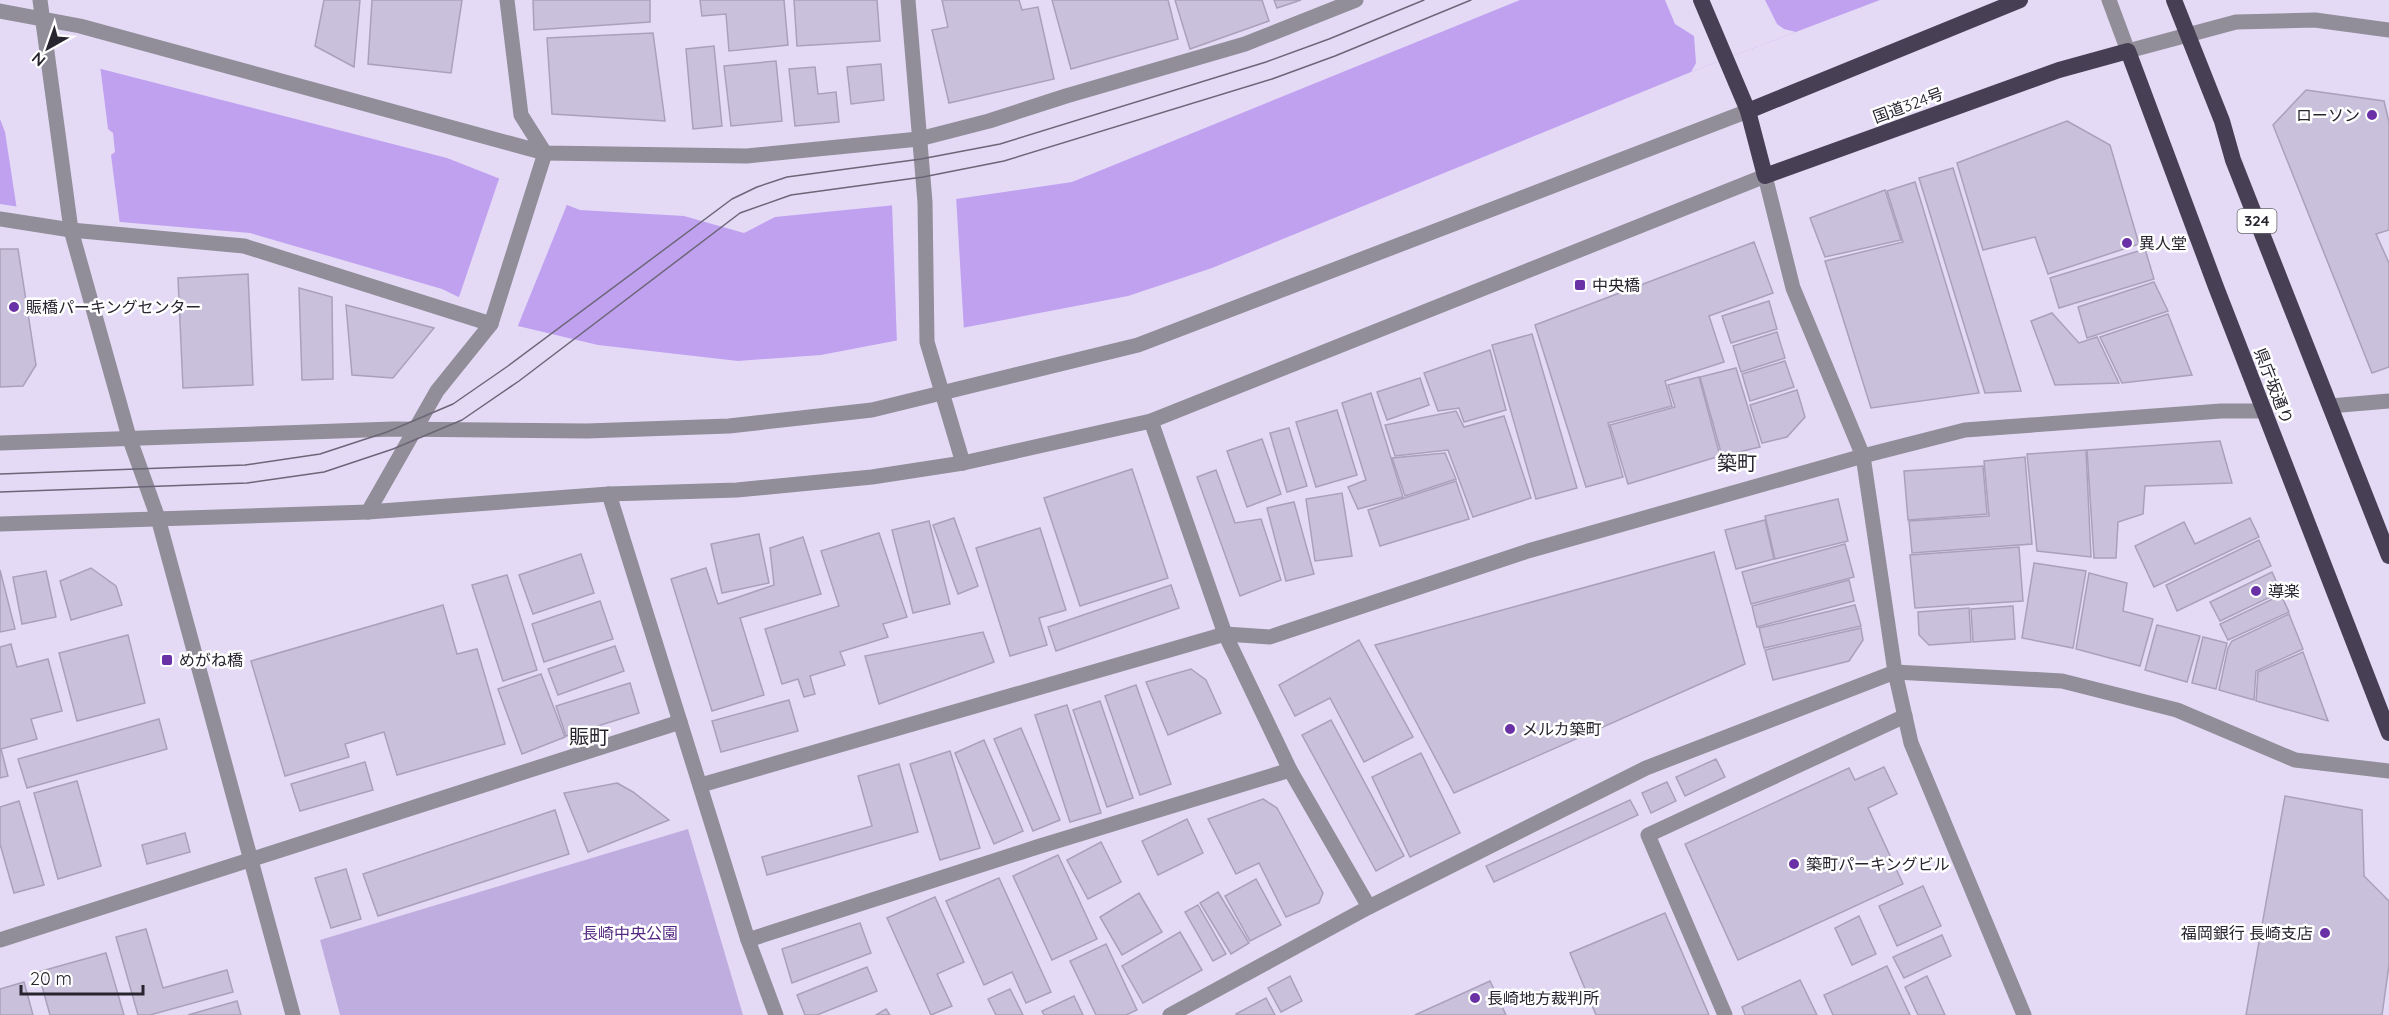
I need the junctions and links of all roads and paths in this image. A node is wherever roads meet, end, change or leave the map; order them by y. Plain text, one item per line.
1 (40, 0) edge
2 (507, 0) edge
3 (908, 0) edge
4 (1356, 0) edge
5 (1701, 0) edge
6 (2020, 0) edge
7 (2109, 0) edge
8 (2174, 0) edge
9 (0, 11) edge
10 (41, 19) junction
11 (2389, 30) edge
12 (2188, 35) junction
13 (2128, 51) junction
14 (1748, 111) junction
15 (919, 139) junction
16 (545, 153) junction
17 (1765, 176) junction
18 (0, 219) edge
19 (71, 230) junction
20 (491, 324) junction
21 (943, 392) junction
22 (2389, 401) edge
23 (2330, 406) junction
24 (2265, 411) junction
25 (1151, 420) junction
26 (415, 429) junction
27 (129, 437) junction
28 (0, 443) edge
29 (1863, 456) junction
30 (963, 463) junction
31 (609, 494) junction
32 (368, 513) junction
33 (158, 518) junction
34 (0, 524) edge
35 (2389, 556) edge
36 (1225, 634) junction
37 (1895, 672) junction
38 (1905, 716) junction
39 (680, 722) junction
40 (2389, 733) edge
41 (1290, 770) junction
42 (2389, 771) edge
43 (701, 785) junction
44 (250, 861) junction
45 (1369, 907) junction
46 (0, 940) edge
47 (748, 940) junction
48 (293, 1015) edge
49 (776, 1015) edge
50 (1170, 1015) edge
51 (1725, 1015) edge
52 (2024, 1015) edge

1 - 10 street
2 - 16 street
3 - 15 street
4 - 15 street
5 - 14 highway
6 - 14 highway
7 - 13 street
8 - 12 highway, 324
9 - 10 street
10 - 16 street
10 - 19 street
11 - 12 street
12 - 13 street
12 - 23 highway, 324
13 - 17 highway, 国道324号
13 - 24 highway, 県庁坂通り
14 - 17 highway
14 - 21 street
15 - 16 street
15 - 21 street
16 - 20 street
17 - 25 street
17 - 29 street
18 - 19 street
19 - 20 street
19 - 27 street
20 - 26 street
21 - 26 street
21 - 30 street
22 - 23 street
23 - 35 highway, 324
24 - 29 street
24 - 40 highway, 県庁坂通り
25 - 30 street
25 - 36 street
26 - 27 street
26 - 32 street
27 - 28 street
27 - 33 street
29 - 36 street
29 - 37 street
30 - 31 street
31 - 32 street
31 - 39 street
32 - 33 street
33 - 34 street
33 - 44 street
36 - 41 street
36 - 43 street
37 - 38 street
37 - 42 street
37 - 45 street
38 - 51 street
38 - 52 street
39 - 43 street
39 - 44 street
41 - 45 street
41 - 47 street
43 - 47 street
44 - 46 street
44 - 48 street
45 - 50 street
47 - 49 street

